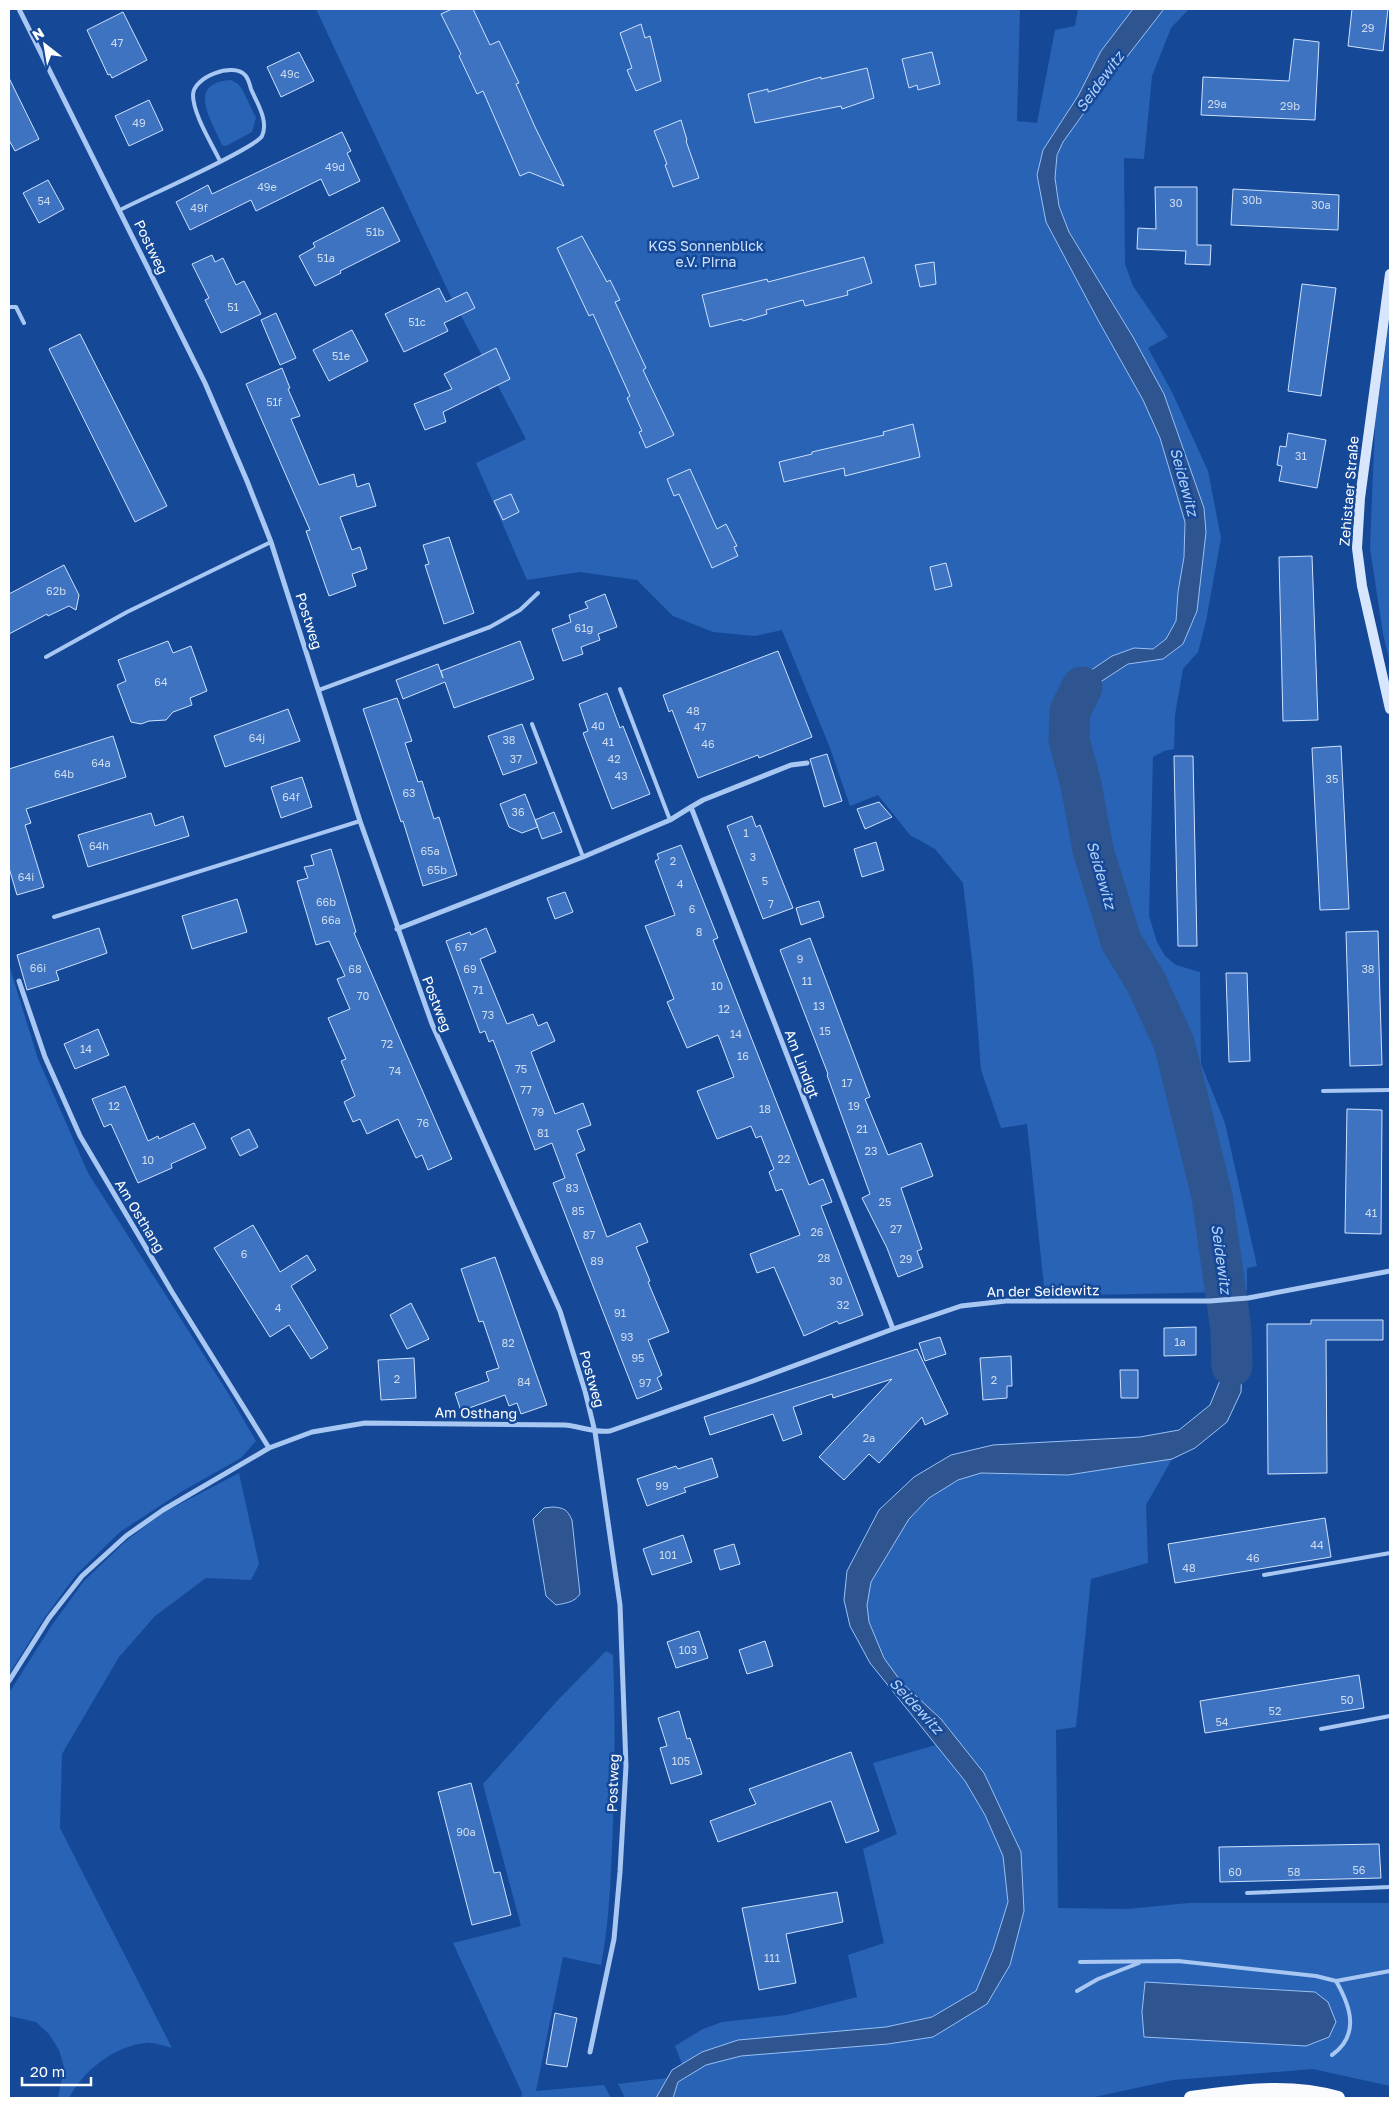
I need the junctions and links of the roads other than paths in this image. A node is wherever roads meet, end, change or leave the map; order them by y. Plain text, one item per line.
1 (19, 9) edge
2 (220, 161) junction
3 (120, 210) junction
4 (1390, 274) edge
5 (9, 307) edge
6 (24, 323) dead end
7 (271, 542) junction
8 (538, 593) dead end
9 (46, 657) dead end
10 (620, 689) dead end
11 (319, 690) junction
12 (1390, 709) edge
13 (532, 724) dead end
14 (807, 763) dead end
15 (691, 807) junction
16 (670, 820) junction
17 (360, 821) junction
18 (583, 857) junction
19 (54, 917) dead end
20 (397, 929) junction
21 (19, 981) dead end
22 (1390, 1090) edge
23 (1323, 1091) dead end
24 (1390, 1271) edge
25 (893, 1329) junction
26 (596, 1432) junction
27 (269, 1448) junction
28 (1390, 1553) edge
29 (1264, 1575) dead end
30 (9, 1681) edge
31 (1390, 1716) edge
32 (1322, 1729) dead end
33 (1390, 1887) edge
34 (1247, 1893) dead end
35 (1080, 1962) dead end
36 (1142, 1962) junction
37 (1390, 1971) edge
38 (1336, 1981) junction
39 (1078, 1991) dead end
40 (590, 2052) dead end
41 (1332, 2056) dead end
42 (1191, 2098) edge
43 (1338, 2098) edge

1 - 3 street, Postweg
2 - 2 lane
2 - 3 lane
3 - 7 street, Postweg
4 - 12 main road, Zehistaer Straße
5 - 6 lane
7 - 9 lane
7 - 11 street, Postweg
8 - 11 lane
10 - 16 lane
11 - 17 street, Postweg
13 - 18 lane
14 - 15 street
15 - 16 street
15 - 25 street, Am Lindigt
16 - 18 street
17 - 19 lane
17 - 20 street, Postweg
18 - 20 street
20 - 26 street, Postweg
21 - 27 street, Am Osthang
22 - 23 lane
24 - 25 street, An der Seidewitz
25 - 26 street, An der Seidewitz
26 - 27 street, Am Osthang
26 - 40 street, Postweg
27 - 30 street, Am Osthang
28 - 29 lane
31 - 32 lane
33 - 34 lane
35 - 36 lane
36 - 38 lane
36 - 39 lane
37 - 38 lane
38 - 41 lane
42 - 43 highway

